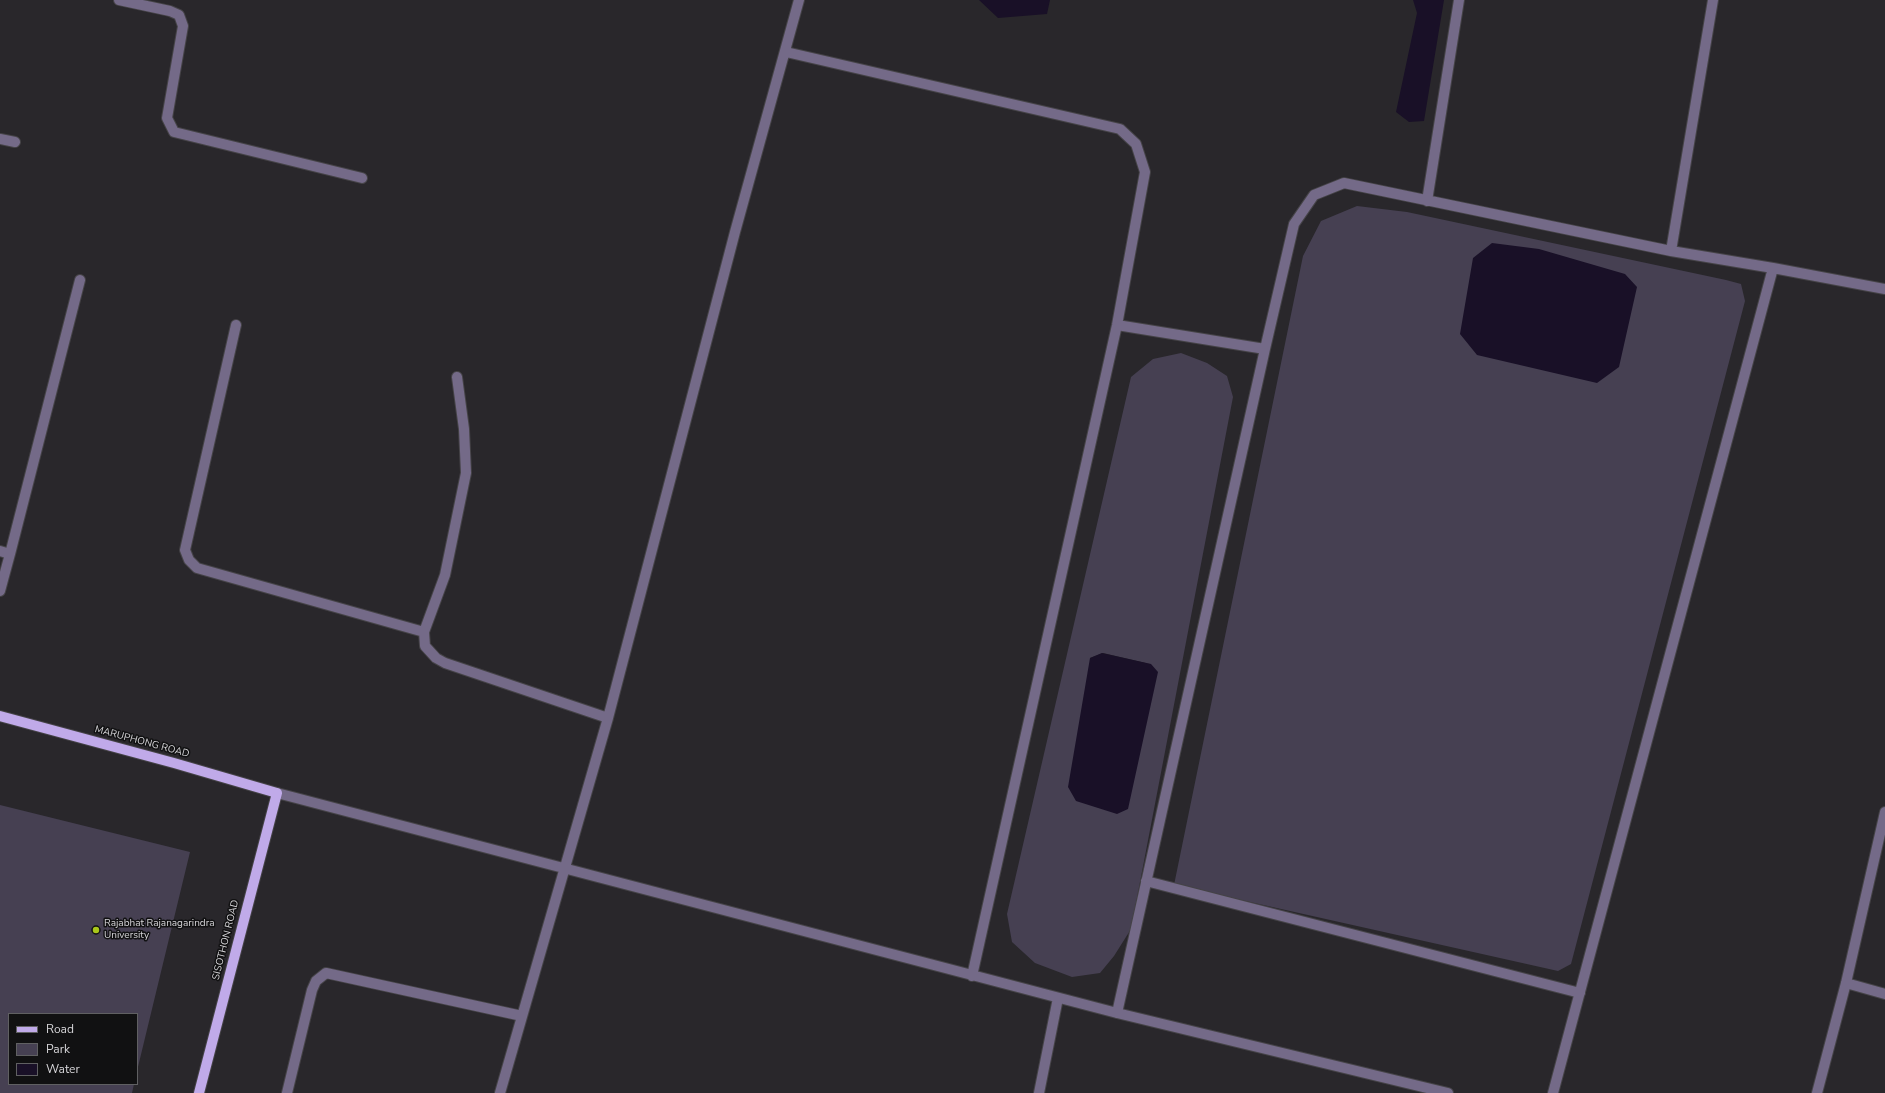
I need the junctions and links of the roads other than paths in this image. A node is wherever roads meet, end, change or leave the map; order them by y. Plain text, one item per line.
1 (119, 0) edge
2 (799, 0) edge
3 (1459, 0) edge
4 (1714, 0) edge
5 (786, 52) junction
6 (0, 139) edge
7 (15, 142) dead end
8 (362, 178) dead end
9 (1427, 201) junction
10 (1671, 251) junction
11 (1773, 268) junction
12 (80, 280) dead end
13 (1885, 289) edge
14 (236, 325) dead end
15 (1117, 325) junction
16 (1264, 349) junction
17 (457, 377) dead end
18 (0, 551) edge
19 (10, 554) junction
20 (0, 591) edge
21 (424, 632) junction
22 (0, 716) edge
23 (608, 718) junction
24 (276, 793) junction
25 (1885, 812) edge
26 (564, 868) junction
27 (1146, 881) junction
28 (972, 976) junction
29 (1846, 983) junction
30 (1580, 993) junction
31 (1885, 994) edge
32 (1058, 998) junction
33 (1117, 1013) junction
34 (522, 1016) junction
35 (199, 1093) edge
36 (286, 1093) edge
37 (500, 1093) edge
38 (1039, 1093) edge
39 (1448, 1093) edge
40 (1552, 1093) edge
41 (1817, 1093) edge

1 - 8 street
2 - 5 street
3 - 9 street
4 - 10 street
5 - 15 street
5 - 23 street
6 - 7 street
9 - 10 street
9 - 16 street
10 - 11 street
11 - 13 street
11 - 30 street
12 - 19 street
14 - 21 street
15 - 16 street
15 - 28 street
16 - 27 street
17 - 21 street
18 - 19 street
19 - 20 street
21 - 23 street
22 - 24 main road, MARUPHONG ROAD
23 - 26 street
24 - 26 street
24 - 35 main road, SISOTHON ROAD
25 - 29 street
26 - 28 street
26 - 34 street
27 - 30 street
27 - 33 street
28 - 32 street
29 - 31 street
29 - 41 street
30 - 40 street
32 - 33 street
32 - 38 street
33 - 39 street
34 - 36 street
34 - 37 street

